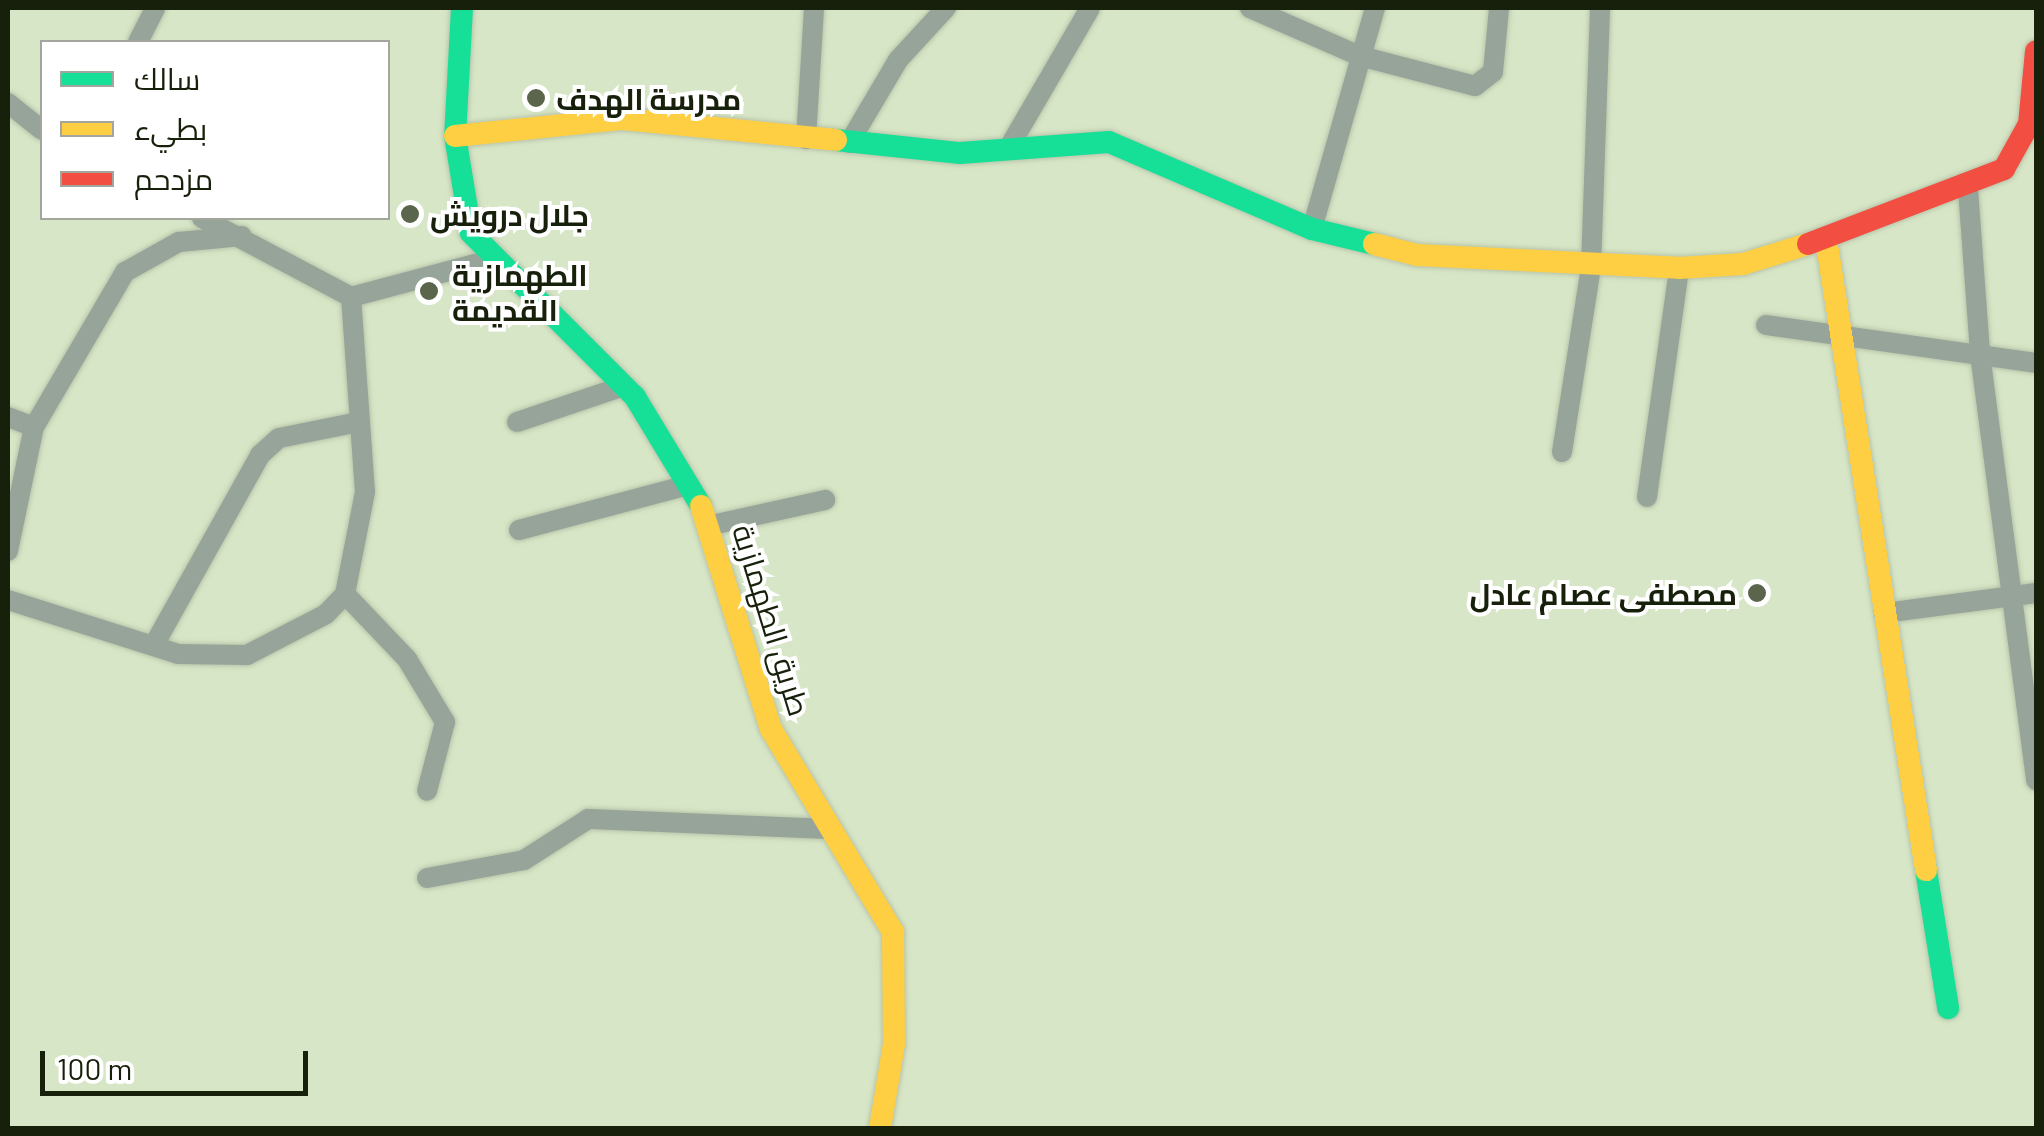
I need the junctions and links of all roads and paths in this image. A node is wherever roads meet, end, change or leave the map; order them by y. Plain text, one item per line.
1 (155, 8) edge
2 (462, 8) edge
3 (814, 8) edge
4 (946, 8) edge
5 (1090, 8) edge
6 (1250, 8) edge
7 (1375, 8) edge
8 (1498, 8) edge
9 (1600, 8) edge
10 (139, 40) edge
11 (2036, 51) edge
12 (1360, 56) junction
13 (8, 103) edge
14 (2033, 124) edge
15 (40, 128) edge
16 (456, 136) junction
17 (806, 139) junction
18 (849, 143) junction
19 (1008, 149) junction
20 (1968, 189) junction
21 (206, 220) edge
22 (1312, 229) junction
23 (242, 236) junction
24 (1826, 239) junction
25 (490, 260) junction
26 (1591, 267) junction
27 (1679, 268) junction
28 (351, 297) junction
29 (1766, 326) dead end
30 (1844, 336) junction
31 (1980, 354) junction
32 (2036, 363) edge
33 (624, 386) junction
34 (8, 417) edge
35 (517, 422) dead end
36 (354, 424) junction
37 (34, 427) junction
38 (1562, 452) dead end
39 (688, 484) junction
40 (1647, 496) dead end
41 (824, 500) dead end
42 (712, 525) junction
43 (519, 530) dead end
44 (8, 551) edge
45 (2036, 593) edge
46 (346, 594) junction
47 (2011, 597) junction
48 (8, 600) edge
49 (1884, 614) junction
50 (154, 645) junction
51 (2036, 780) edge
52 (428, 791) dead end
53 (830, 828) junction
54 (427, 878) dead end
55 (1948, 1008) dead end
56 (880, 1128) edge

1 - 10 street
2 - 16 street, طريق الطهمازية
3 - 17 street
4 - 18 street
5 - 19 street
6 - 12 street
7 - 12 street
8 - 12 street
9 - 26 street
11 - 14 street
12 - 22 street
13 - 15 street
14 - 20 street
16 - 17 street
16 - 25 street, طريق الطهمازية
17 - 18 street
18 - 19 street
19 - 22 street
20 - 24 street
20 - 31 street
21 - 23 street
22 - 26 street
23 - 28 street
23 - 37 street
24 - 27 street
24 - 30 street
25 - 28 street
25 - 33 street, طريق الطهمازية
26 - 27 street
26 - 38 street
27 - 40 street
28 - 36 street
29 - 30 street
30 - 31 street
30 - 49 street
31 - 32 street
31 - 47 street
33 - 35 street
33 - 39 street, طريق الطهمازية
34 - 37 street
36 - 46 street
36 - 50 street
37 - 44 street
39 - 42 street, طريق الطهمازية
39 - 43 street
41 - 42 street
42 - 53 street, طريق الطهمازية
45 - 47 street
46 - 50 street
46 - 52 street
47 - 49 street
47 - 51 street
48 - 50 street
49 - 55 street
53 - 54 street
53 - 56 street, طريق الطهمازية

